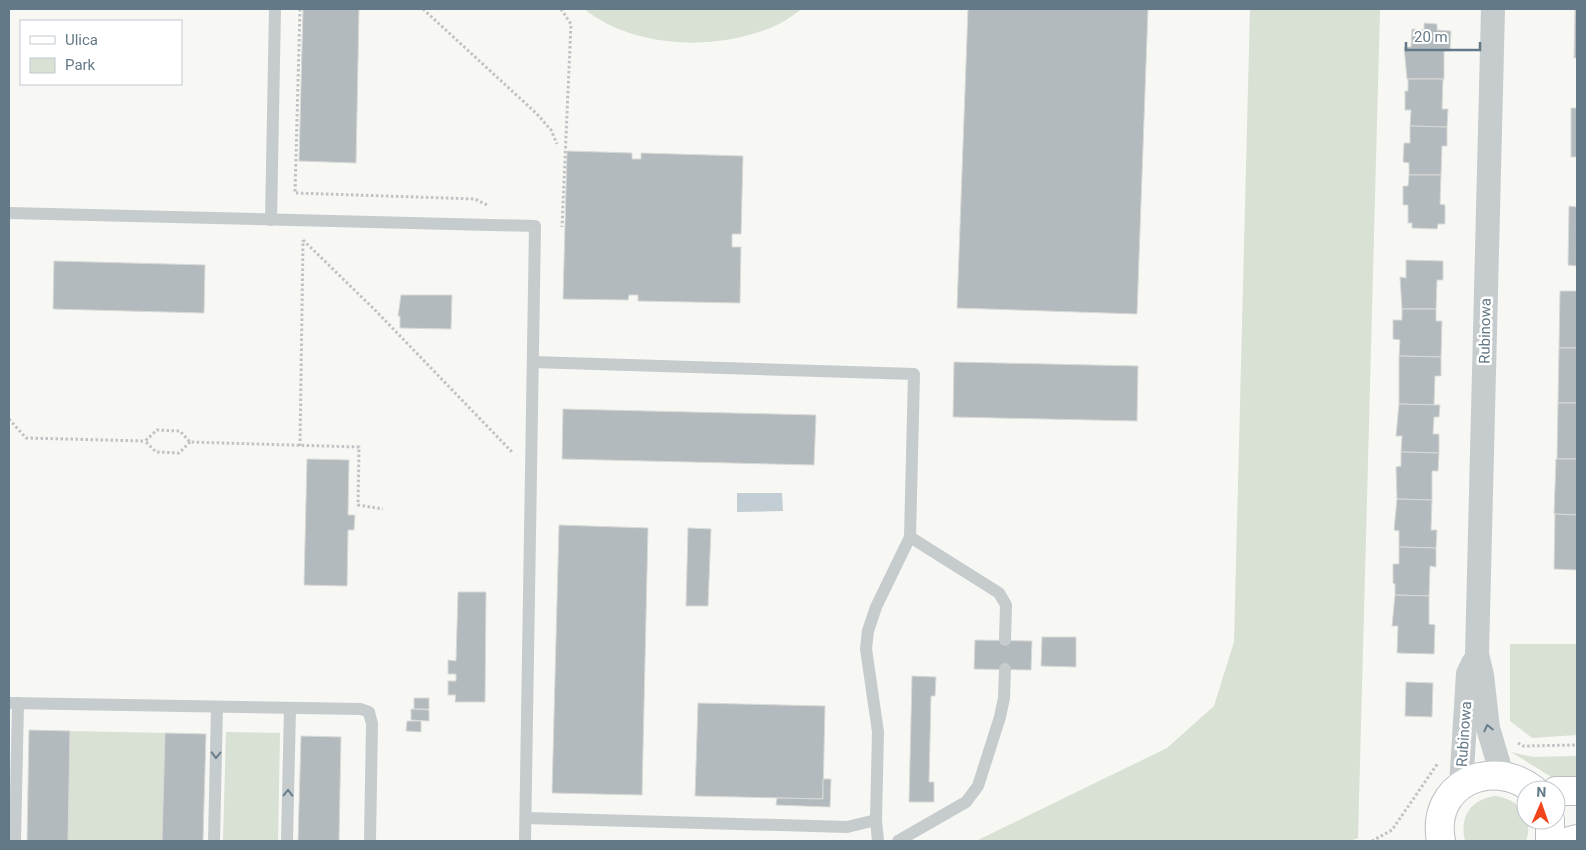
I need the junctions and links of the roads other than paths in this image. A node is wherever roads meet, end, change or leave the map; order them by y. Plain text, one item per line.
1 (275, 9) edge
2 (1493, 9) edge
3 (9, 213) edge
4 (271, 220) junction
5 (533, 362) junction
6 (910, 537) junction
7 (1005, 640) dead end
8 (1477, 654) junction
9 (1005, 669) dead end
10 (13, 703) edge
11 (217, 707) junction
12 (290, 708) junction
13 (1502, 775) junction
14 (1518, 780) edge
15 (1461, 786) junction
16 (526, 818) junction
17 (876, 820) junction
18 (1436, 838) edge
19 (1577, 839) edge
20 (15, 841) edge
21 (214, 841) edge
22 (287, 841) edge
23 (370, 841) edge
24 (525, 841) edge
25 (878, 841) edge
26 (898, 841) edge
27 (1570, 841) edge

1 - 4 lane
2 - 8 street, Rubinowa
3 - 4 lane
4 - 5 lane
5 - 6 lane
5 - 16 lane
6 - 7 lane
6 - 17 lane
13 -> 8 street, Rubinowa
8 - 15 street, Rubinowa
9 - 26 lane
10 - 11 lane
10 - 20 lane
11 - 12 lane
11 -> 21 lane
22 -> 12 lane
12 - 23 lane
13 - 14 street
13 - 15 street
15 - 18 street
16 - 17 lane
16 - 24 lane
17 - 25 lane
19 - 27 street

